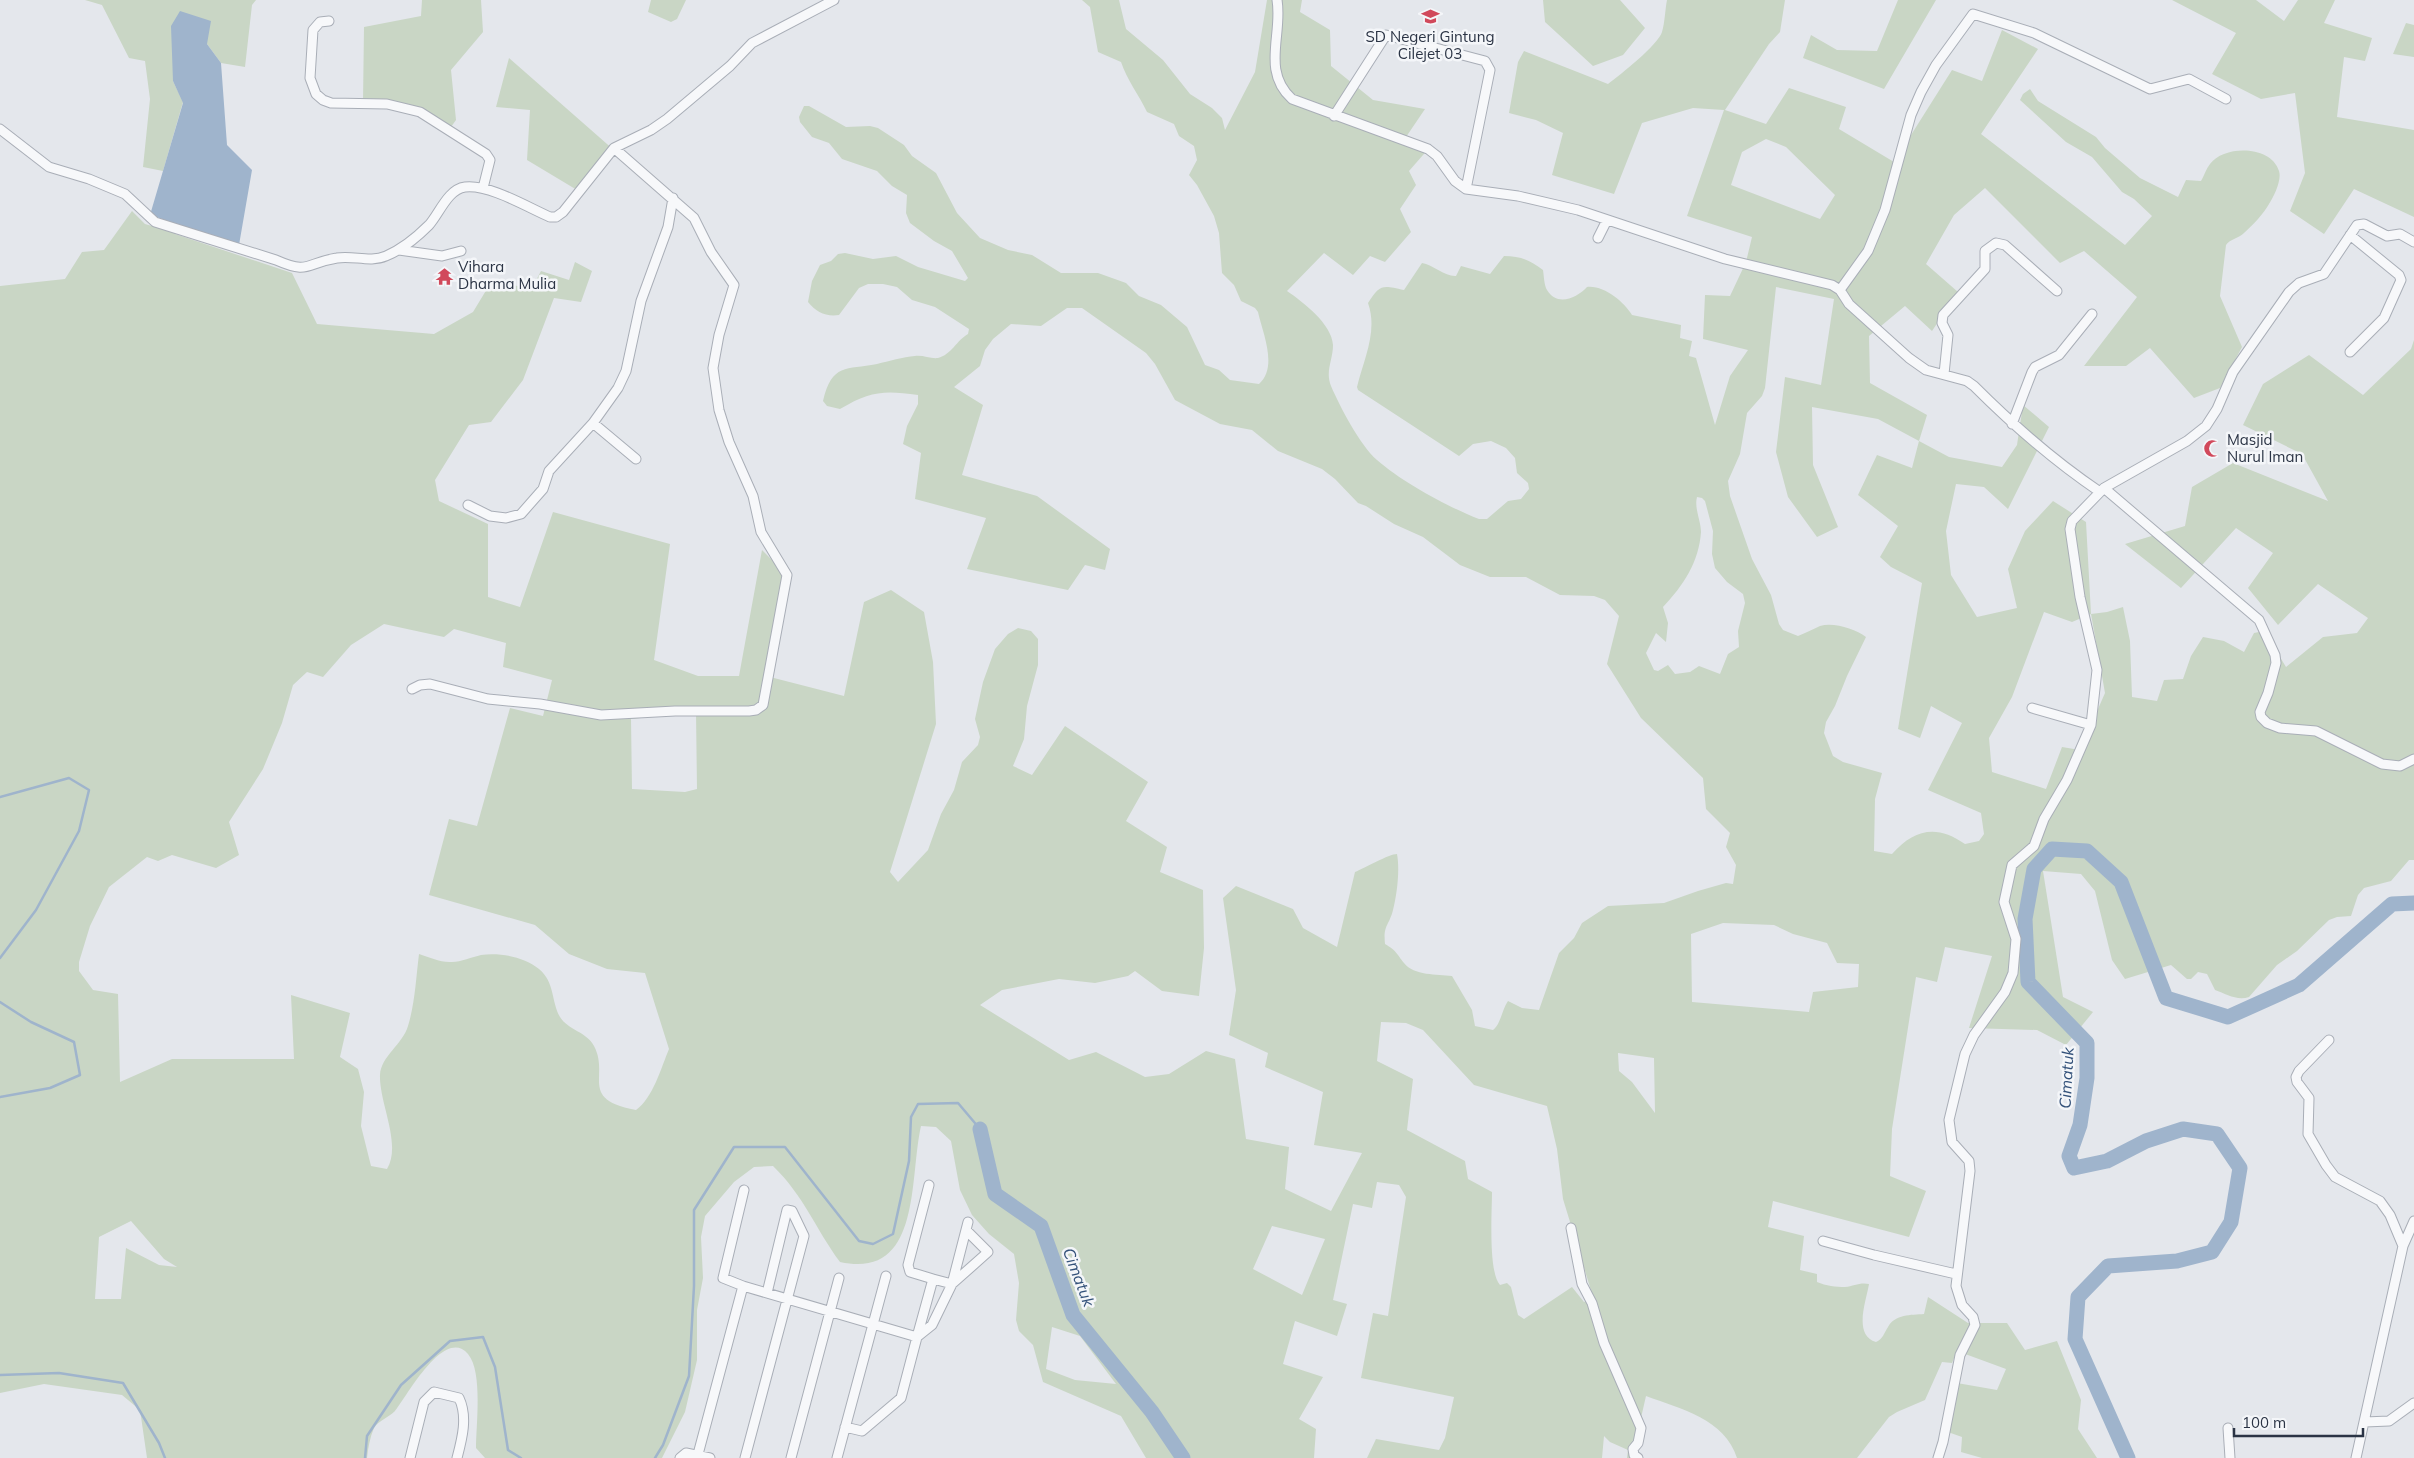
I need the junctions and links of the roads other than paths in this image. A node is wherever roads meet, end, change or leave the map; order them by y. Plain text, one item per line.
1 (834, 0) edge
2 (1277, 0) edge
3 (329, 22) dead end
4 (2226, 100) dead end
5 (1334, 116) junction
6 (0, 129) edge
7 (614, 148) junction
8 (483, 188) junction
9 (1466, 189) junction
10 (673, 198) junction
11 (1607, 220) junction
12 (2350, 236) junction
13 (1598, 238) dead end
14 (2414, 242) edge
15 (399, 250) junction
16 (461, 250) dead end
17 (1840, 290) junction
18 (2057, 290) dead end
19 (2092, 314) dead end
20 (2350, 352) dead end
21 (1944, 374) junction
22 (593, 423) junction
23 (2012, 424) junction
24 (636, 459) dead end
25 (2102, 490) junction
26 (468, 505) dead end
27 (412, 689) dead end
28 (2032, 708) dead end
29 (2091, 725) junction
30 (2414, 759) edge
31 (2329, 1040) dead end
32 (930, 1185) dead end
33 (744, 1190) dead end
34 (2414, 1221) edge
35 (1571, 1228) dead end
36 (1822, 1241) dead end
37 (2403, 1246) junction
38 (1956, 1274) junction
39 (886, 1276) dead end
40 (839, 1278) dead end
41 (933, 1279) junction
42 (952, 1284) junction
43 (744, 1286) junction
44 (767, 1293) junction
45 (788, 1299) junction
46 (830, 1311) junction
47 (873, 1324) junction
48 (917, 1337) junction
49 (2414, 1403) edge
50 (2365, 1422) junction
51 (846, 1427) junction
52 (2228, 1428) dead end
53 (698, 1456) edge
54 (410, 1458) edge
55 (457, 1458) edge
56 (680, 1458) edge
57 (710, 1458) edge
58 (745, 1458) edge
59 (791, 1458) edge
60 (837, 1458) edge
61 (1638, 1458) edge
62 (1938, 1458) edge
63 (2230, 1458) edge
64 (2356, 1458) edge

1 - 7 street
2 - 5 street
3 - 8 street
4 - 17 street
5 - 9 street
5 - 9 street
6 - 15 street
7 - 8 street
7 - 10 street
8 - 15 street
9 - 11 street
10 - 22 street
10 - 27 street
11 - 13 street
11 - 17 street
12 - 14 street
12 - 20 street
12 - 25 street
15 - 16 street
17 - 21 street
18 - 21 street
19 - 23 street
21 - 23 street
22 - 24 street
22 - 26 street
23 - 25 street
25 - 29 street
25 - 30 street
28 - 29 street
29 - 38 street
31 - 37 street
32 - 41 street
33 - 43 street
34 - 37 street
35 - 61 street
36 - 38 street
37 - 50 street
38 - 62 street
39 - 47 street
40 - 46 street
41 - 42 street
41 - 48 street
42 - 42 street
42 - 48 street
43 - 44 street
43 - 53 street
44 - 45 street
44 - 45 street
45 - 46 street
45 - 58 street
46 - 47 street
46 - 59 street
47 - 48 street
47 - 51 street
48 - 51 street
49 - 50 street
50 - 64 street
51 - 60 street
52 - 63 street
53 - 56 street
53 - 57 street
54 - 55 street

